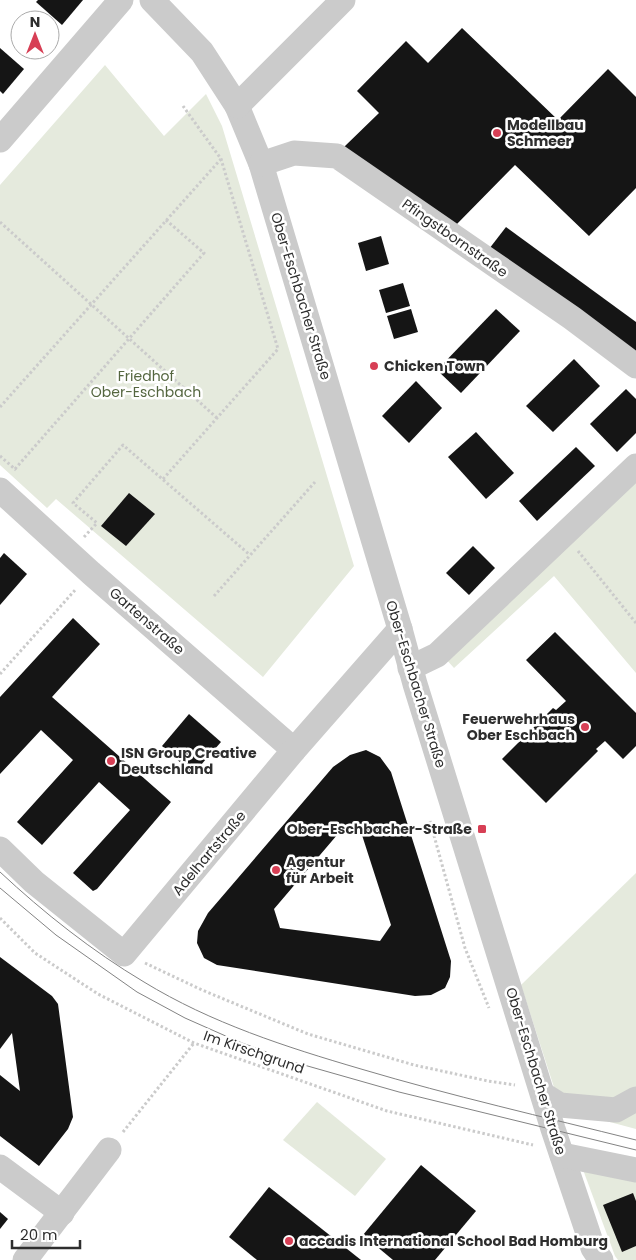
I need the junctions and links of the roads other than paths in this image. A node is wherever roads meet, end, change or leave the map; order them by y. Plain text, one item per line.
1 (121, 0) edge
2 (152, 0) edge
3 (343, 0) edge
4 (237, 106) junction
5 (0, 140) edge
6 (261, 164) junction
7 (636, 366) edge
8 (636, 466) edge
9 (0, 490) edge
10 (400, 629) junction
11 (410, 668) junction
12 (294, 750) junction
13 (0, 848) edge
14 (544, 1095) junction
15 (629, 1108) edge
16 (109, 1150) road end
17 (562, 1155) junction
18 (0, 1167) edge
19 (636, 1170) edge
20 (62, 1213) junction
21 (25, 1260) edge
22 (601, 1260) edge

1 - 5 street
2 - 4 street, Ober-Eschbacher Straße
3 - 4 street
4 - 6 street, Ober-Eschbacher Straße
6 - 7 street, Pfingstbornstraße
6 - 10 street, Ober-Eschbacher Straße
8 - 11 street
9 - 12 street, Gartenstraße
10 - 11 street, Ober-Eschbacher Straße
10 - 12 street, Adelhartstraße
11 - 14 street, Ober-Eschbacher Straße
12 - 13 street, Adelhartstraße
14 - 15 street
14 - 17 street, Ober-Eschbacher Straße
16 - 20 street
17 - 19 street
17 - 22 street, Ober-Eschbacher Straße
18 - 20 street
20 - 21 street

